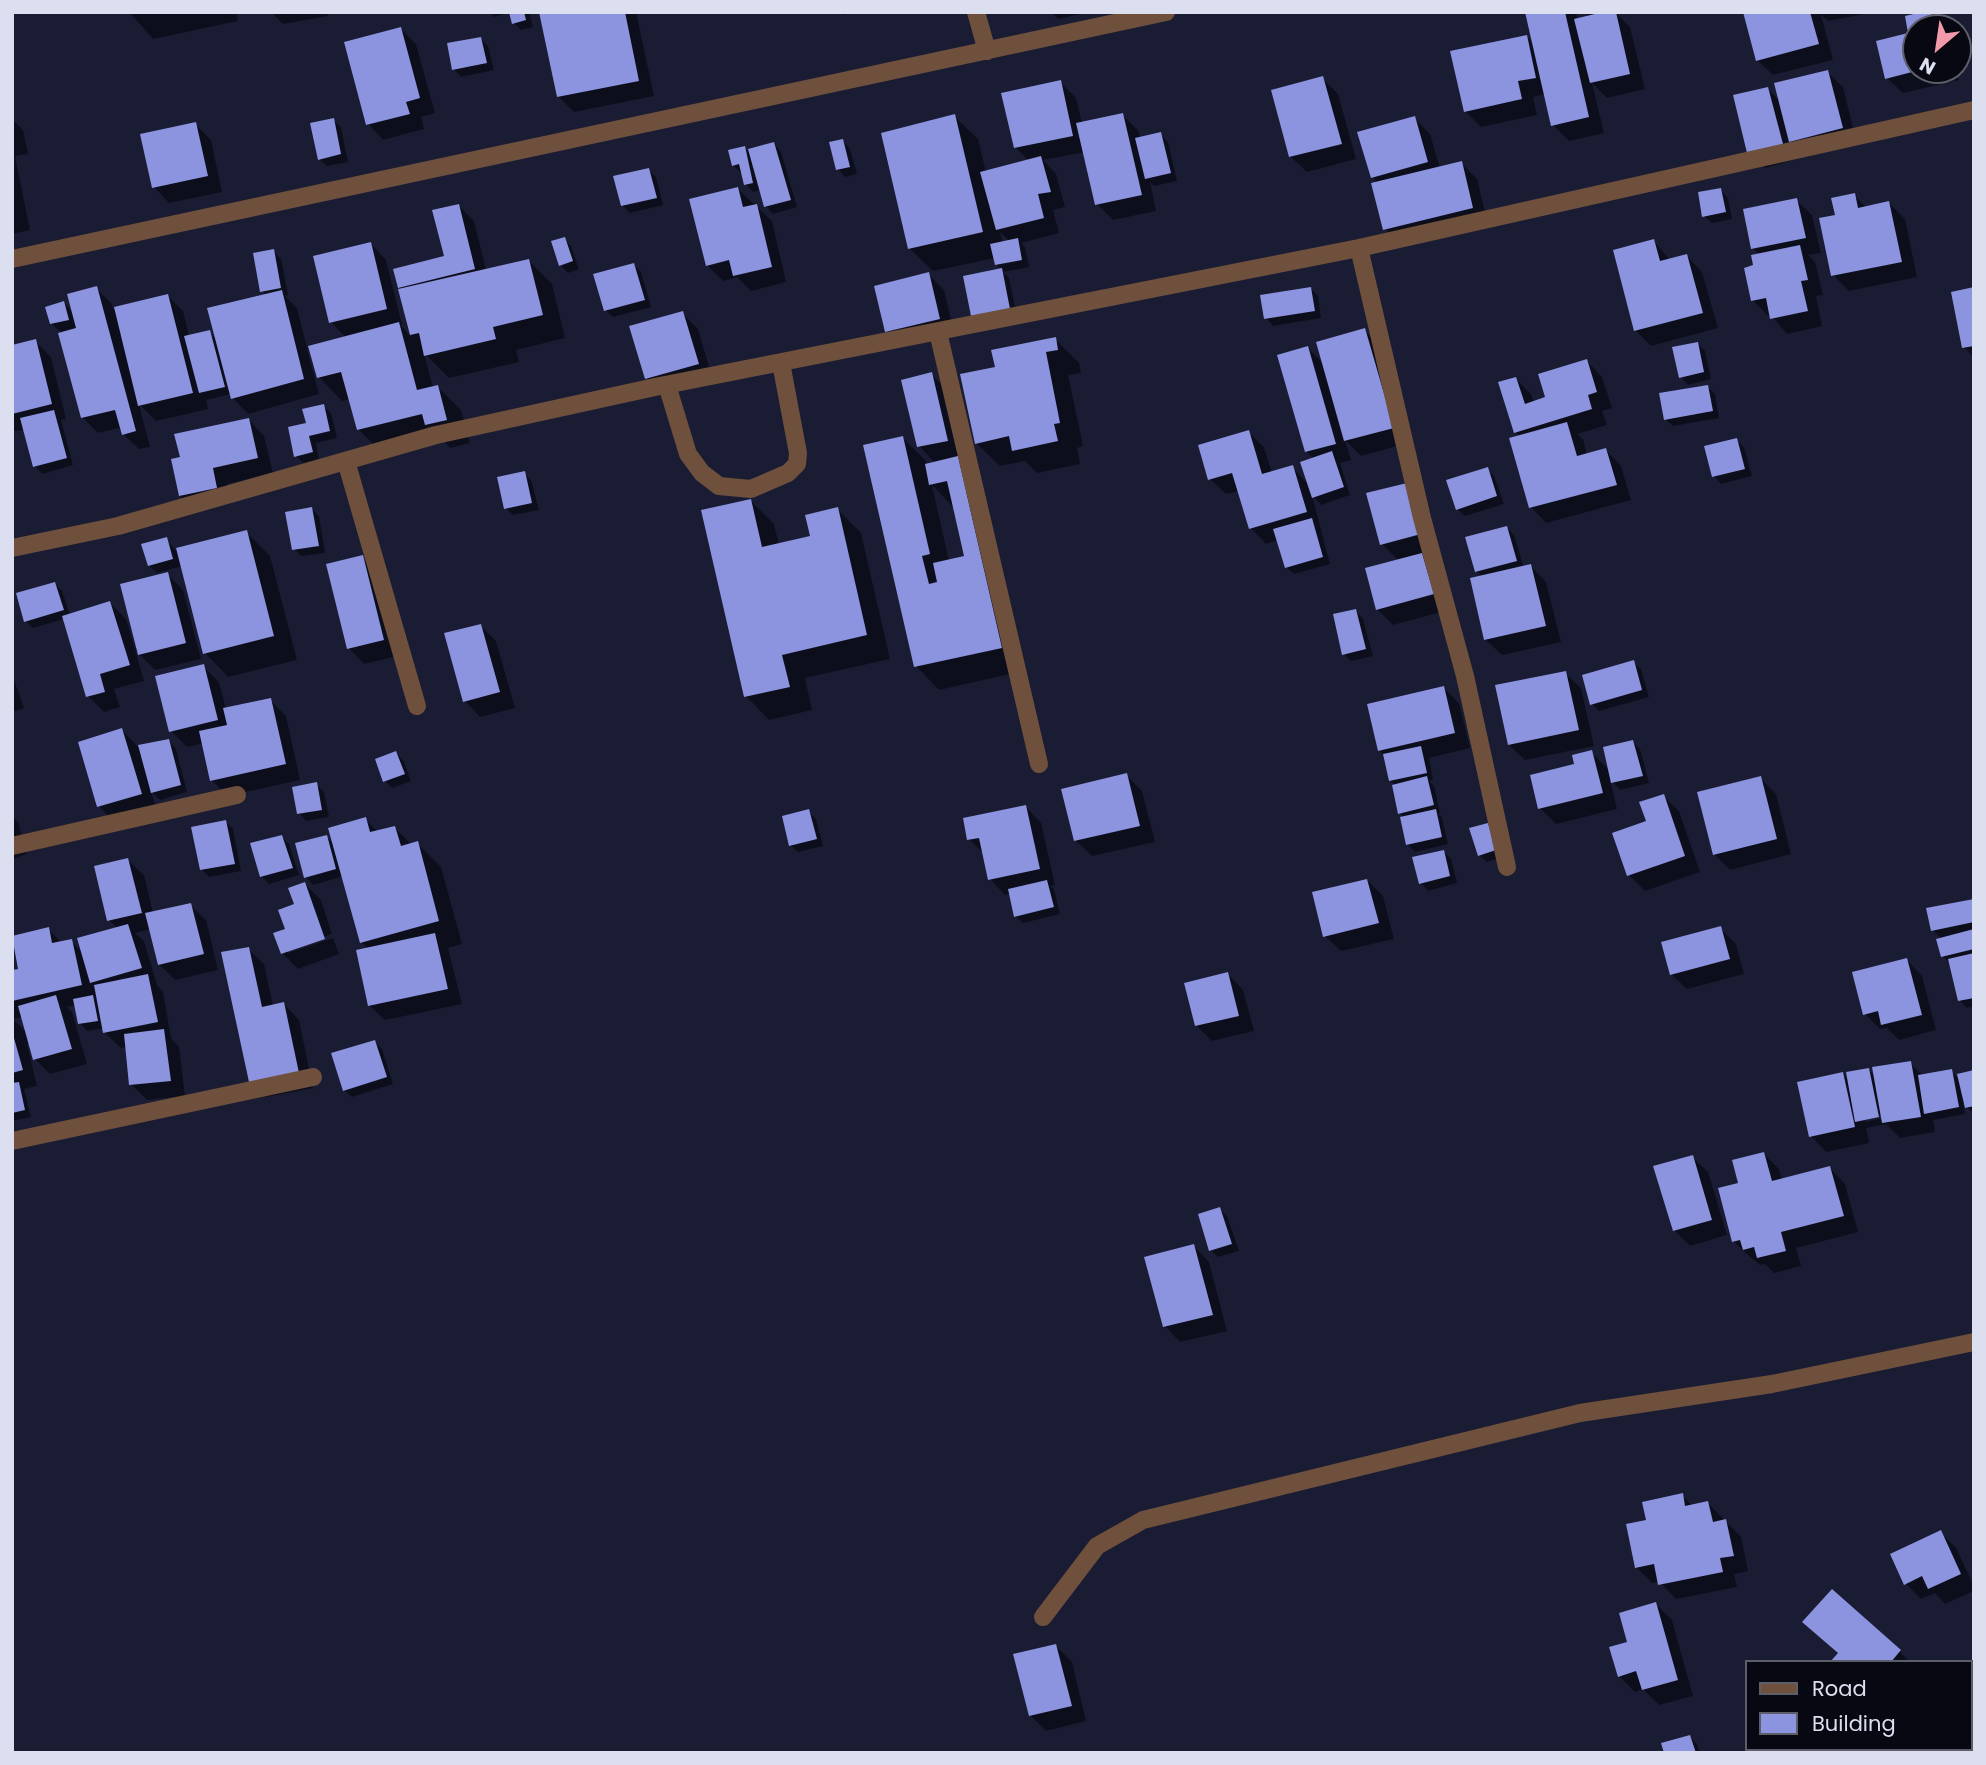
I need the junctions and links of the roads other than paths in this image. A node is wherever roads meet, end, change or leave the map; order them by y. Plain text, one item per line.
1 (976, 12) edge
2 (1166, 12) edge
3 (987, 51) junction
4 (1974, 110) edge
5 (1359, 248) junction
6 (12, 259) edge
7 (938, 332) junction
8 (781, 363) junction
9 (667, 385) junction
10 (346, 461) junction
11 (12, 548) edge
12 (417, 706) dead end
13 (1039, 764) dead end
14 (237, 795) dead end
15 (12, 846) edge
16 (1507, 867) dead end
17 (313, 1077) dead end
18 (12, 1141) edge
19 (1974, 1342) edge
20 (1043, 1617) dead end

1 - 3 street
2 - 3 street
3 - 6 street
4 - 5 street
5 - 7 street
5 - 16 street
7 - 8 street
7 - 13 street
8 - 9 street
8 - 9 street
9 - 10 street
10 - 11 street
10 - 12 street
14 - 15 street
17 - 18 street
19 - 20 street

